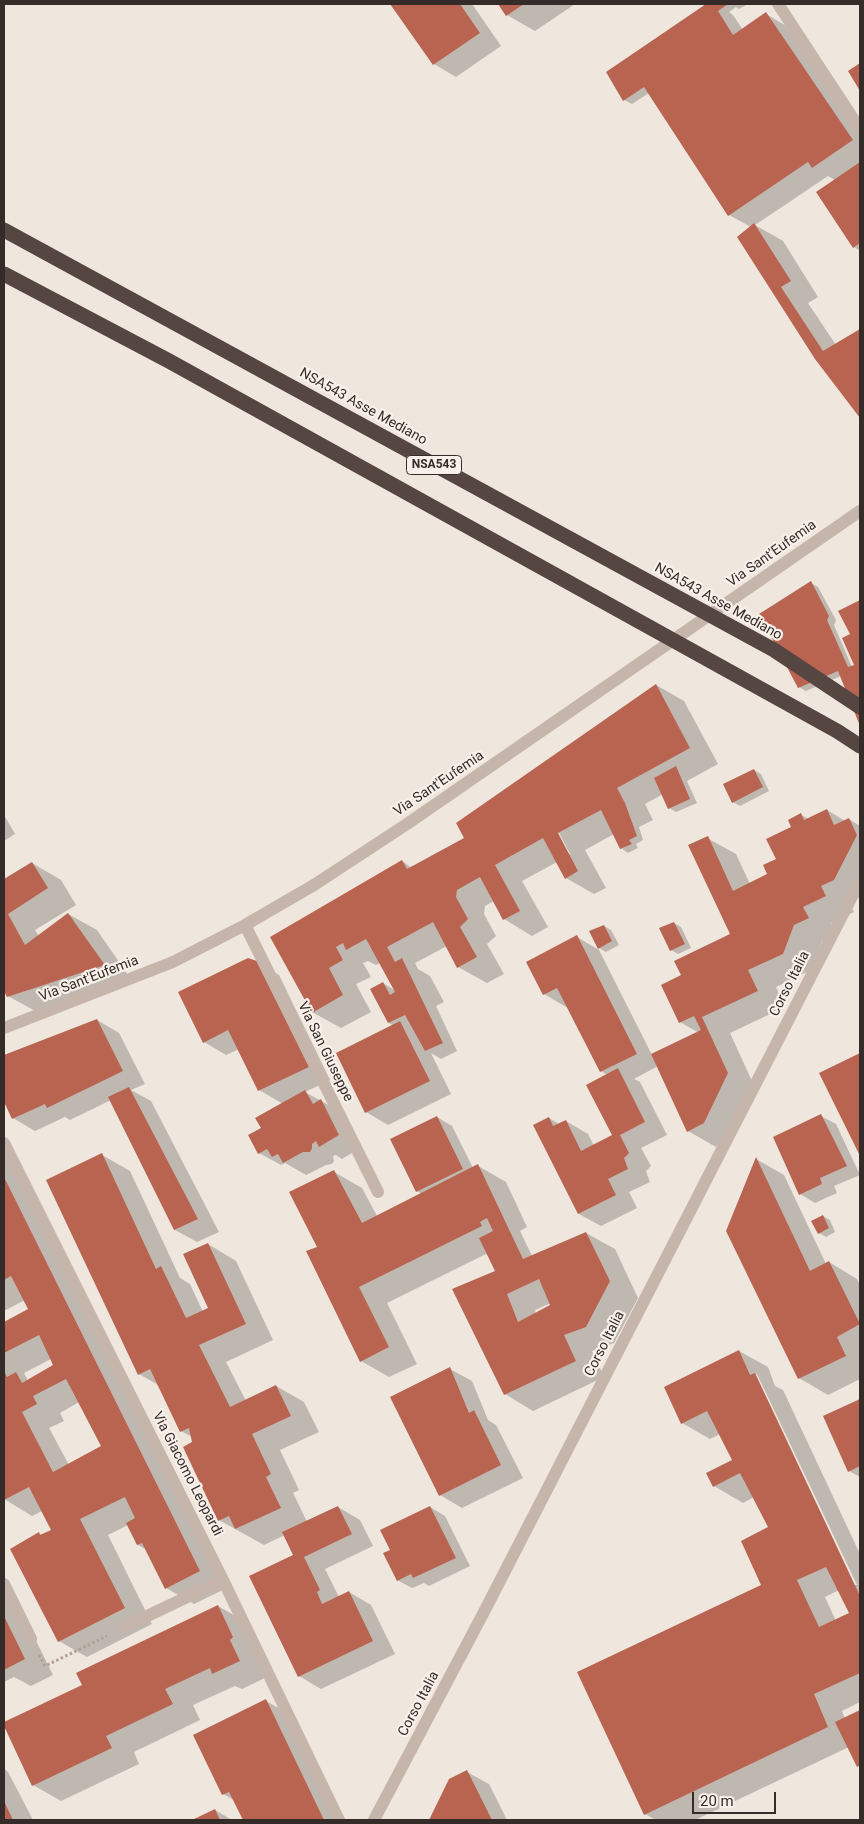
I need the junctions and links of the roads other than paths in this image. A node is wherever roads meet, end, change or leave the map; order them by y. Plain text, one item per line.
1 (778, 4) edge
2 (860, 129) edge
3 (4, 230) edge
4 (4, 274) edge
5 (860, 511) edge
6 (860, 707) edge
7 (860, 746) edge
8 (860, 881) edge
9 (246, 925) junction
10 (4, 1028) edge
11 (4, 1143) edge
12 (378, 1192) dead end
13 (224, 1580) junction
14 (4, 1584) edge
15 (124, 1627) road end
16 (31, 1639) road end
17 (339, 1820) edge
18 (374, 1820) edge

1 - 2 street
3 - 6 highway, NSA543 Asse Mediano / NSA543
4 - 7 highway, NSA543
5 - 9 street, Via Sant'Eufemia
8 - 18 street, Corso Italia
9 - 10 street, Via Sant'Eufemia
9 - 12 street, Via San Giuseppe
11 - 13 street, Via Giacomo Leopardi
13 - 15 street
13 - 17 street, Via Giacomo Leopardi
14 - 16 street

